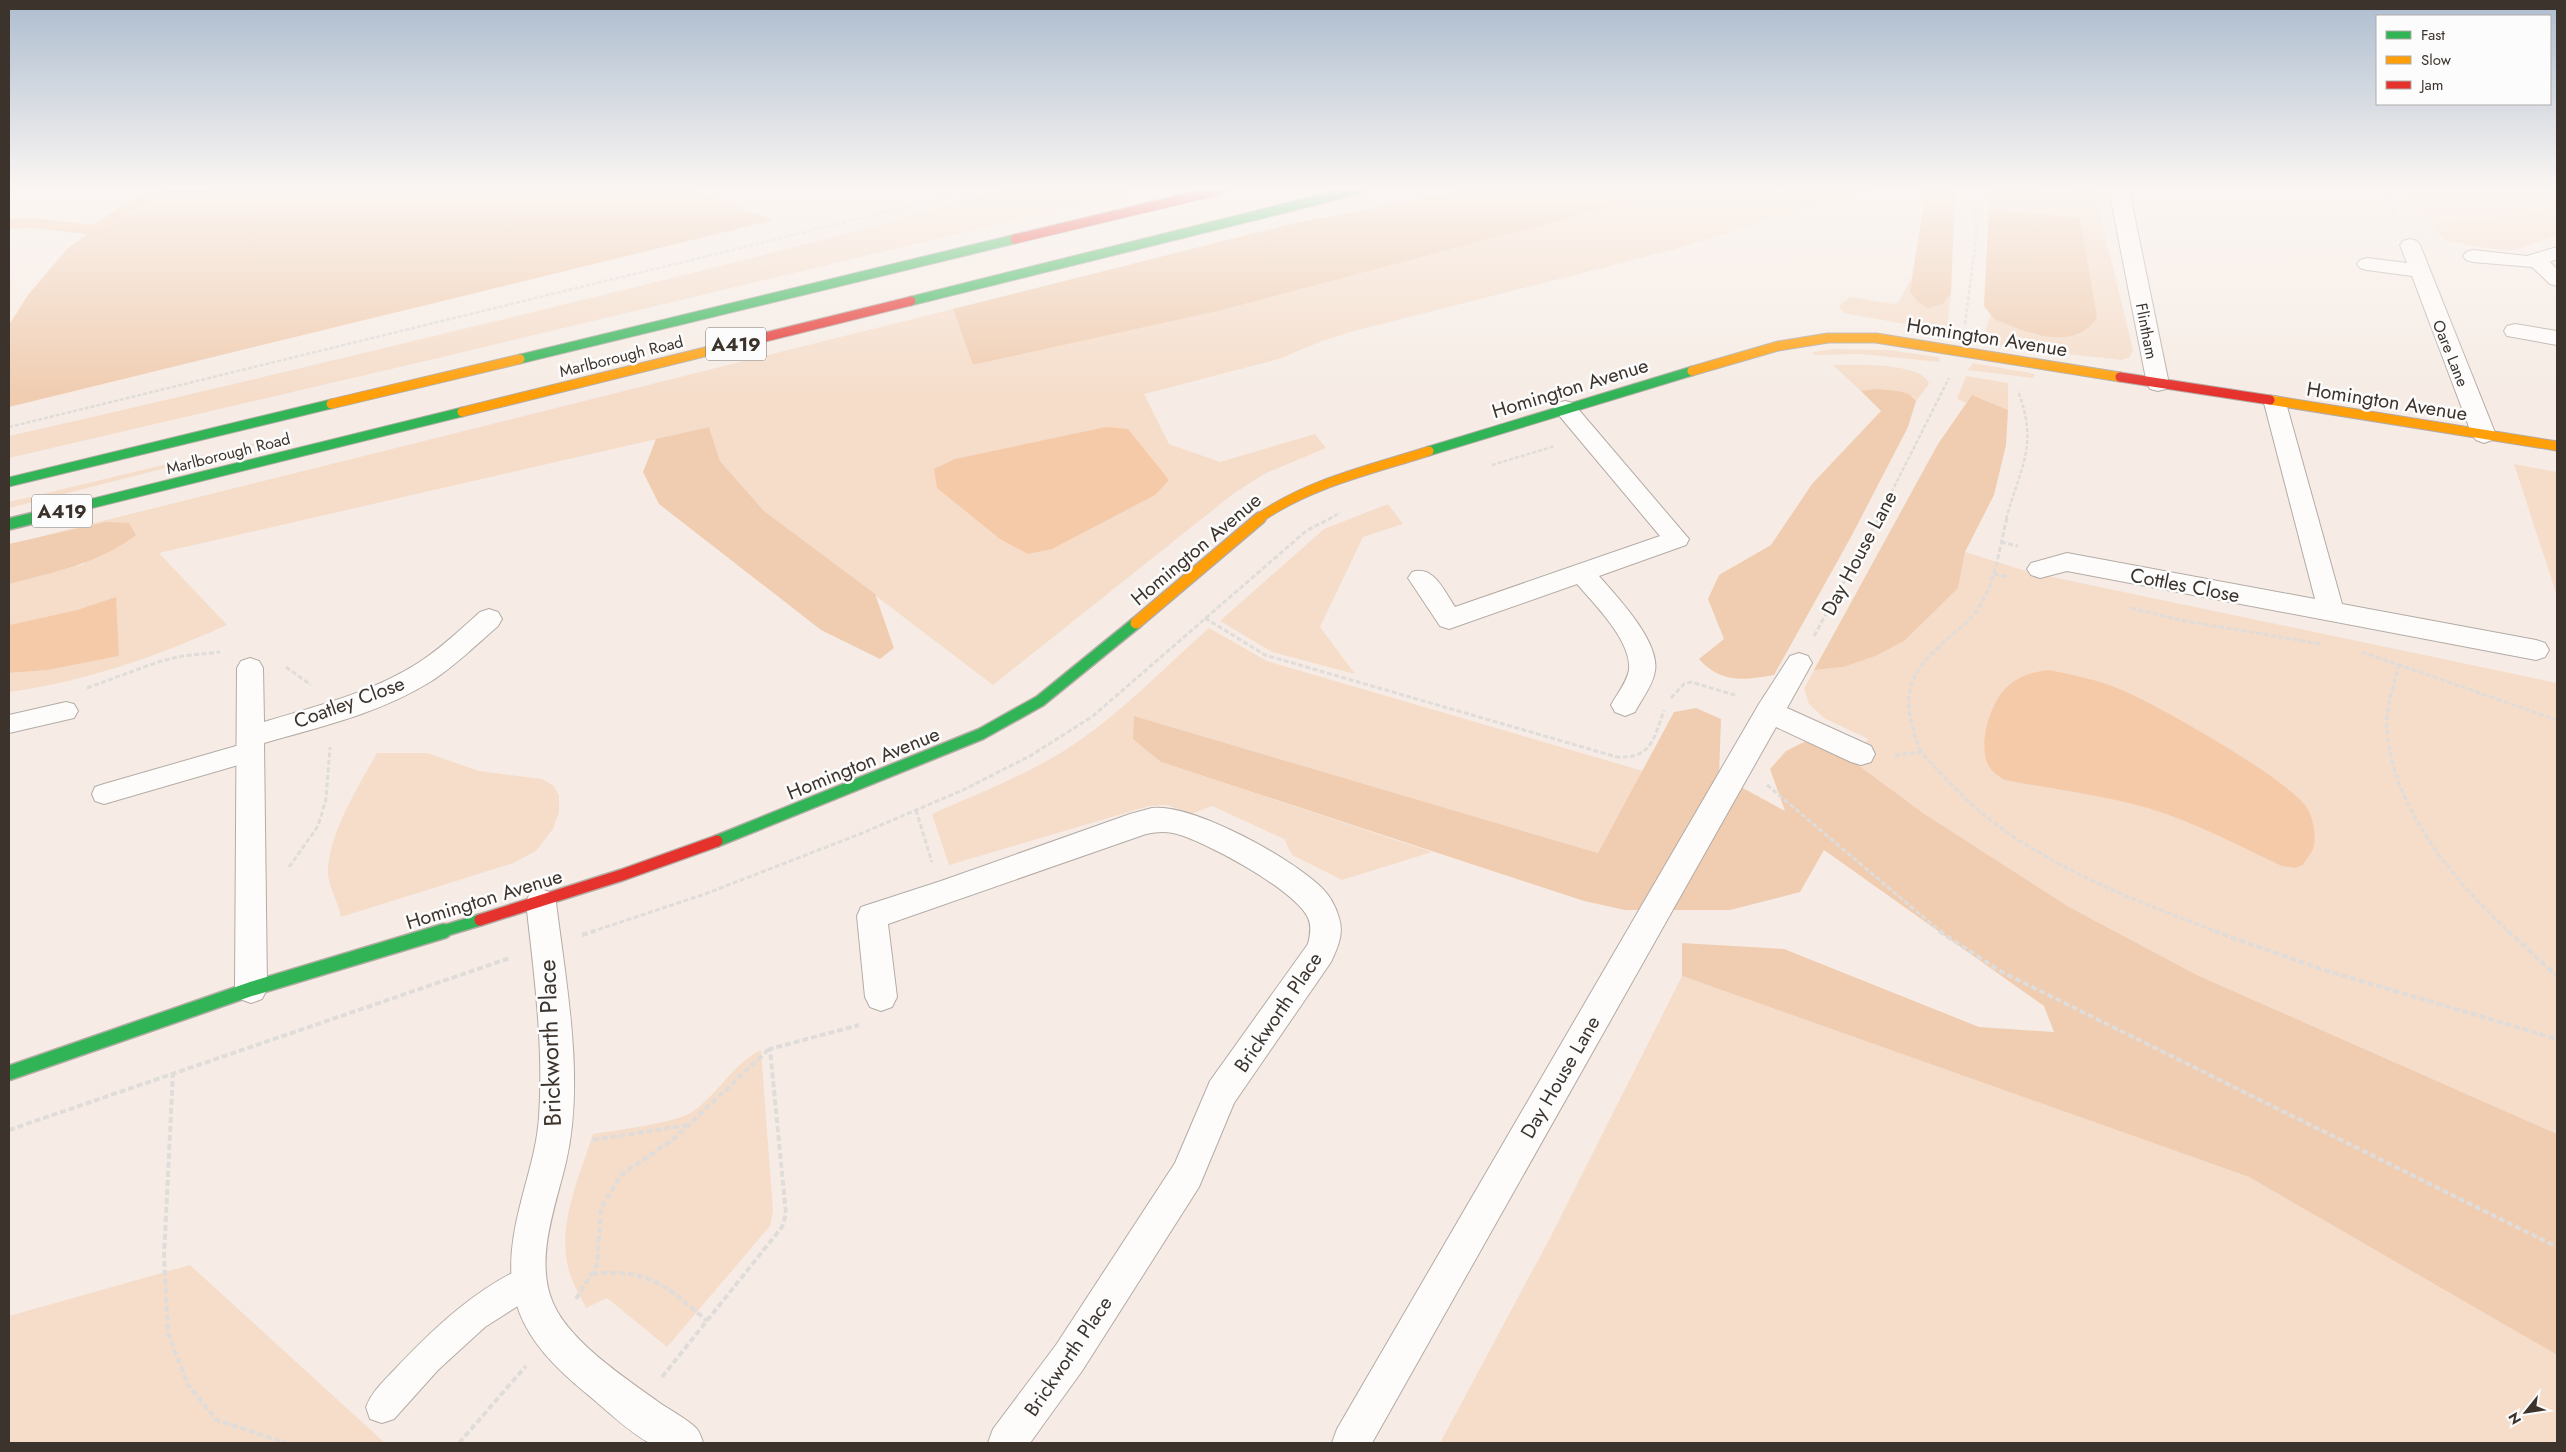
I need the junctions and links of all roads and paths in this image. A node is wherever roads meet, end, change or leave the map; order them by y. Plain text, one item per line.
1 (701, 258) edge
2 (939, 258) edge
3 (1084, 258) edge
4 (1973, 258) edge
5 (2133, 258) edge
6 (2414, 258) edge
7 (2486, 258) edge
8 (2545, 258) edge
9 (2537, 261) junction
10 (2367, 264) dead end
11 (2418, 271) junction
12 (2557, 280) edge
13 (2515, 331) dead end
14 (2557, 338) edge
15 (1959, 352) junction
16 (2158, 384) junction
17 (2015, 386) dead end
18 (1943, 392) dead end
19 (2276, 403) junction
20 (1565, 408) junction
21 (9, 428) edge
22 (2484, 435) junction
23 (2557, 446) edge
24 (9, 482) edge
25 (9, 524) edge
26 (2040, 569) dead end
27 (1583, 573) junction
28 (1994, 574) junction
29 (2011, 577) dead end
30 (1421, 578) dead end
31 (2123, 606) dead end
32 (2331, 612) junction
33 (1205, 618) dead end
34 (489, 619) dead end
35 (2328, 646) dead end
36 (2358, 650) dead end
37 (2536, 650) dead end
38 (1799, 663) joint
39 (2399, 664) junction
40 (250, 668) dead end
41 (1625, 705) dead end
42 (1771, 710) junction
43 (66, 711) dead end
44 (2557, 720) edge
45 (9, 724) edge
46 (249, 744) junction
47 (1921, 752) junction
48 (1861, 754) joint
49 (1738, 766) junction
50 (104, 794) dead end
51 (916, 810) dead end
52 (941, 894) junction
53 (541, 902) junction
54 (2557, 976) edge
55 (251, 989) junction
56 (881, 997) joint
57 (2557, 1039) edge
58 (770, 1049) junction
59 (173, 1072) dead end
60 (9, 1073) edge
61 (688, 1125) junction
62 (552, 1147) junction
63 (2557, 1247) edge
64 (592, 1274) junction
65 (529, 1281) junction
66 (707, 1321) junction
67 (551, 1337) junction
68 (382, 1407) dead end
69 (636, 1410) junction
70 (286, 1443) edge
71 (459, 1443) edge
72 (684, 1443) edge
73 (1007, 1443) edge
74 (1351, 1443) edge

1 - 21 path
2 - 24 main road, Marlborough Road / A419
3 - 25 main road, Marlborough Road / A419
4 - 15 path
5 - 16 street, Flintham
6 - 11 street, Oare Lane
7 - 9 street
8 - 9 street
9 - 12 street
10 - 11 street
11 - 22 street, Oare Lane
13 - 14 street
15 - 16 main road, Homington Avenue
15 - 20 main road, Homington Avenue
16 - 19 main road, Homington Avenue
17 - 28 path
18 - 38 path, Day House Lane
19 - 22 main road, Homington Avenue
19 - 32 street
20 - 27 street
20 - 53 main road, Homington Avenue
22 - 23 main road, Homington Avenue
26 - 32 street, Cottles Close
27 - 30 street
27 - 41 street
28 - 29 path
28 - 47 path
31 - 35 path
32 - 37 street, Cottles Close
33 - 42 path
34 - 46 street, Coatley Close
36 - 39 path
38 - 42 street, Day House Lane
39 - 44 path
39 - 54 path
40 - 46 street
42 - 48 street
42 - 49 street, Day House Lane
43 - 45 lane
46 - 50 lane
46 - 55 street
47 - 48 path
47 - 57 path
49 - 63 path
49 - 74 street, Day House Lane
51 - 52 path
52 - 56 street, Brickworth Place
52 - 73 street, Brickworth Place
53 - 55 main road, Homington Avenue
53 - 62 street, Brickworth Place
55 - 60 main road, Homington Avenue
56 - 58 path
58 - 61 path
58 - 66 path
59 - 70 path
61 - 62 path
61 - 64 path
62 - 65 street, Brickworth Place
64 - 66 path
64 - 67 path
65 - 67 street, Brickworth Place
65 - 68 lane
66 - 69 path
67 - 69 street, Brickworth Place
67 - 71 path
69 - 72 street, Brickworth Place

